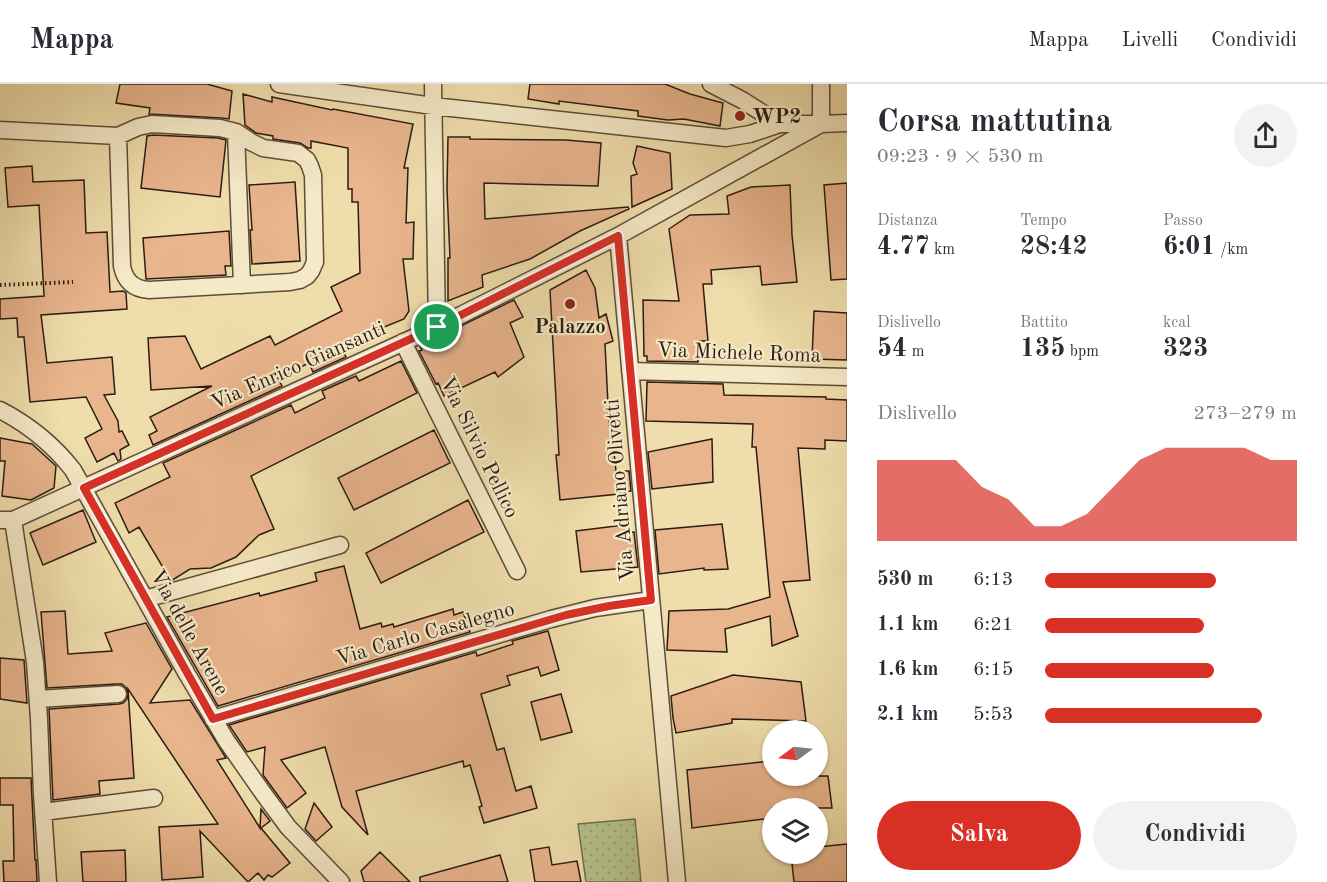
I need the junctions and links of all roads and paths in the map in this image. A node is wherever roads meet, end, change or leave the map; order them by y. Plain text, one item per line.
1 (279, 84) edge
2 (433, 84) edge
3 (711, 84) edge
4 (822, 84) edge
5 (433, 106) junction
6 (780, 123) junction
7 (847, 123) edge
8 (821, 124) junction
9 (0, 130) edge
10 (236, 132) junction
11 (118, 136) junction
12 (732, 138) junction
13 (758, 159) junction
14 (618, 236) junction
15 (73, 282) dead end
16 (0, 285) edge
17 (242, 285) junction
18 (437, 327) junction
19 (404, 342) junction
20 (630, 372) junction
21 (847, 377) edge
22 (0, 410) edge
23 (84, 488) junction
24 (6, 520) edge
25 (340, 545) dead end
26 (517, 572) dead end
27 (145, 599) junction
28 (651, 600) junction
29 (118, 694) dead end
30 (38, 699) junction
31 (213, 719) junction
32 (154, 798) dead end
33 (43, 812) junction
34 (48, 882) edge
35 (341, 882) edge
36 (677, 882) edge

1 - 5 street
2 - 5 street
3 - 6 street
4 - 8 street
5 - 12 street
5 - 18 street
6 - 8 street
6 - 12 street
7 - 8 street
8 - 13 street, Via Enrico Giansanti
9 - 11 street
10 - 11 street
10 - 17 street
10 - 17 street
11 - 17 street
12 - 13 street
13 - 14 street, Via Enrico Giansanti
14 - 18 street, Via Enrico Giansanti
14 - 20 street, Via Adriano Olivetti
15 - 16 path
18 - 19 street, Via Enrico Giansanti
19 - 23 street, Via Enrico Giansanti
19 - 26 street, Via Silvio Pellico
20 - 21 street, Via Michele Roma
20 - 28 street, Via Adriano Olivetti
22 - 23 street, Via delle Arene
23 - 24 street, Via Enrico Giansanti
23 - 27 street, Via delle Arene
24 - 30 street
25 - 27 street
27 - 31 street, Via delle Arene
28 - 31 street, Via Carlo Casalegno
28 - 36 street, Via Adriano Olivetti
29 - 30 street
30 - 33 street
31 - 35 street, Via delle Arene
32 - 33 street
33 - 34 street

